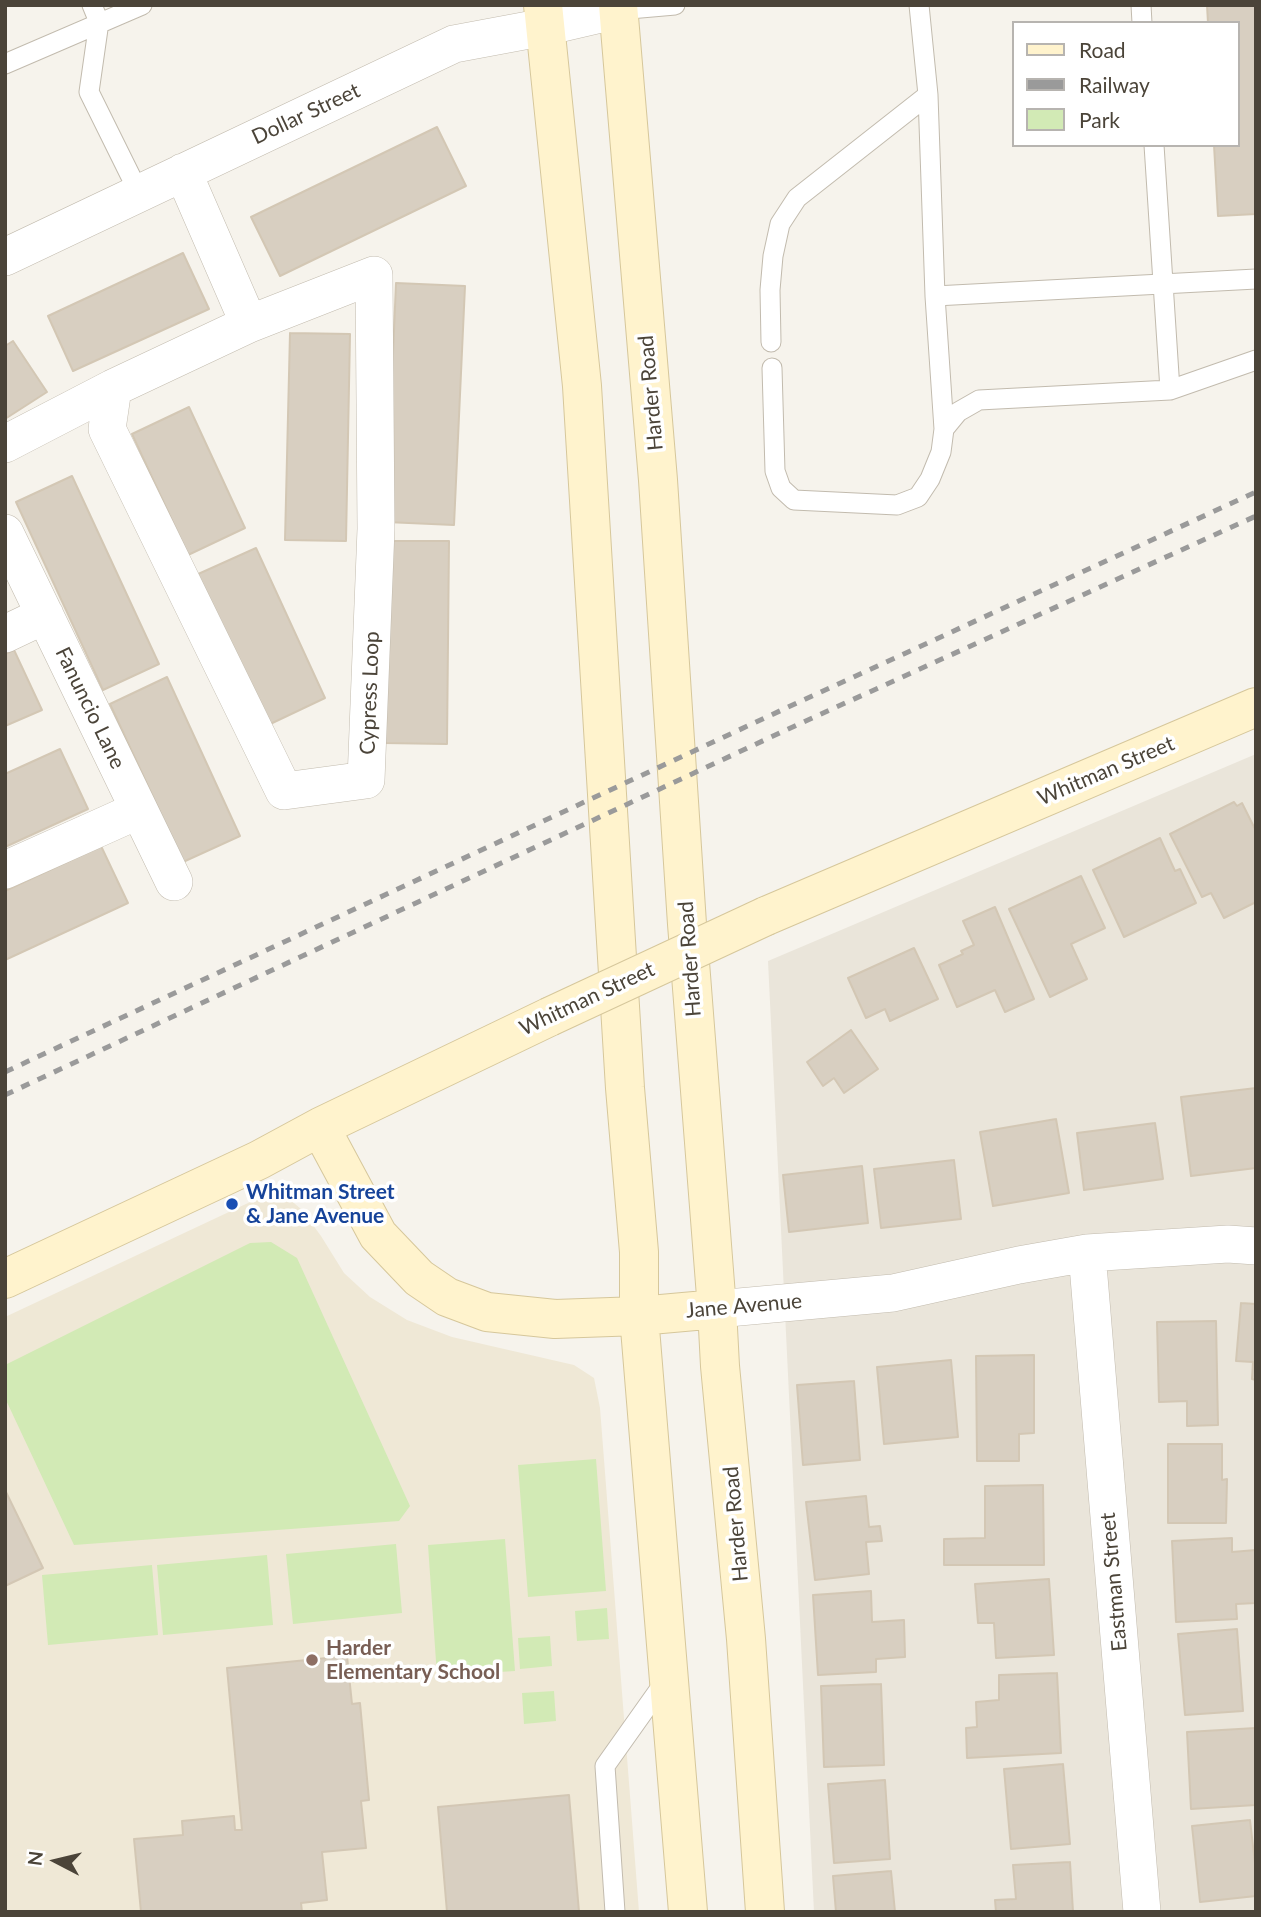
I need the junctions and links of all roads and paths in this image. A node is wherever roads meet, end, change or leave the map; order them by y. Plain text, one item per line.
1 (142, 5) edge
2 (675, 5) edge
3 (919, 5) edge
4 (618, 7) edge
5 (96, 14) edge
6 (544, 16) edge
7 (5, 64) edge
8 (928, 96) junction
9 (1154, 147) edge
10 (183, 172) junction
11 (139, 193) junction
12 (5, 257) edge
13 (1256, 279) edge
14 (1164, 283) junction
15 (935, 296) junction
16 (249, 324) junction
17 (771, 342) dead end
18 (1256, 360) edge
19 (772, 368) dead end
20 (113, 388) junction
21 (1170, 390) junction
22 (944, 429) junction
23 (5, 444) edge
24 (5, 533) edge
25 (45, 615) junction
26 (5, 634) edge
27 (1256, 706) edge
28 (139, 810) junction
29 (5, 870) edge
30 (174, 882) dead end
31 (320, 1127) junction
32 (1256, 1246) edge
33 (1087, 1253) junction
34 (5, 1279) edge
35 (718, 1309) junction
36 (639, 1316) junction
37 (669, 1676) junction
38 (615, 1912) edge
39 (688, 1912) edge
40 (765, 1912) edge
41 (1142, 1912) edge

1 - 5 lane
2 - 4 lane
3 - 8 lane
4 - 6 street, Dollar Street
4 - 35 main road, Harder Road
5 - 7 lane
5 - 11 lane
6 - 10 street, Dollar Street
6 - 36 main road
8 - 15 lane
8 - 17 lane
9 - 14 lane
10 - 11 street, Dollar Street
10 - 16 street
11 - 12 street, Dollar Street
13 - 14 lane
14 - 15 lane
14 - 21 lane
15 - 22 lane
16 - 20 street, Cypress Loop
16 - 20 street, Cypress Loop
18 - 21 lane
19 - 22 lane
20 - 23 street
21 - 22 lane
24 - 25 street, Fanuncio Lane
25 - 26 street
25 - 28 street, Fanuncio Lane
27 - 31 main road, Whitman Street, bridge
28 - 29 street
28 - 30 street, Fanuncio Lane
31 - 34 main road, Whitman Street
31 - 36 main road, Jane Avenue
32 - 33 street, Jane Avenue
33 - 35 street, Jane Avenue
33 - 41 street, Eastman Street
35 - 36 main road, Jane Avenue
35 - 40 main road, Harder Road
36 - 37 main road
37 - 38 lane
37 - 39 main road

